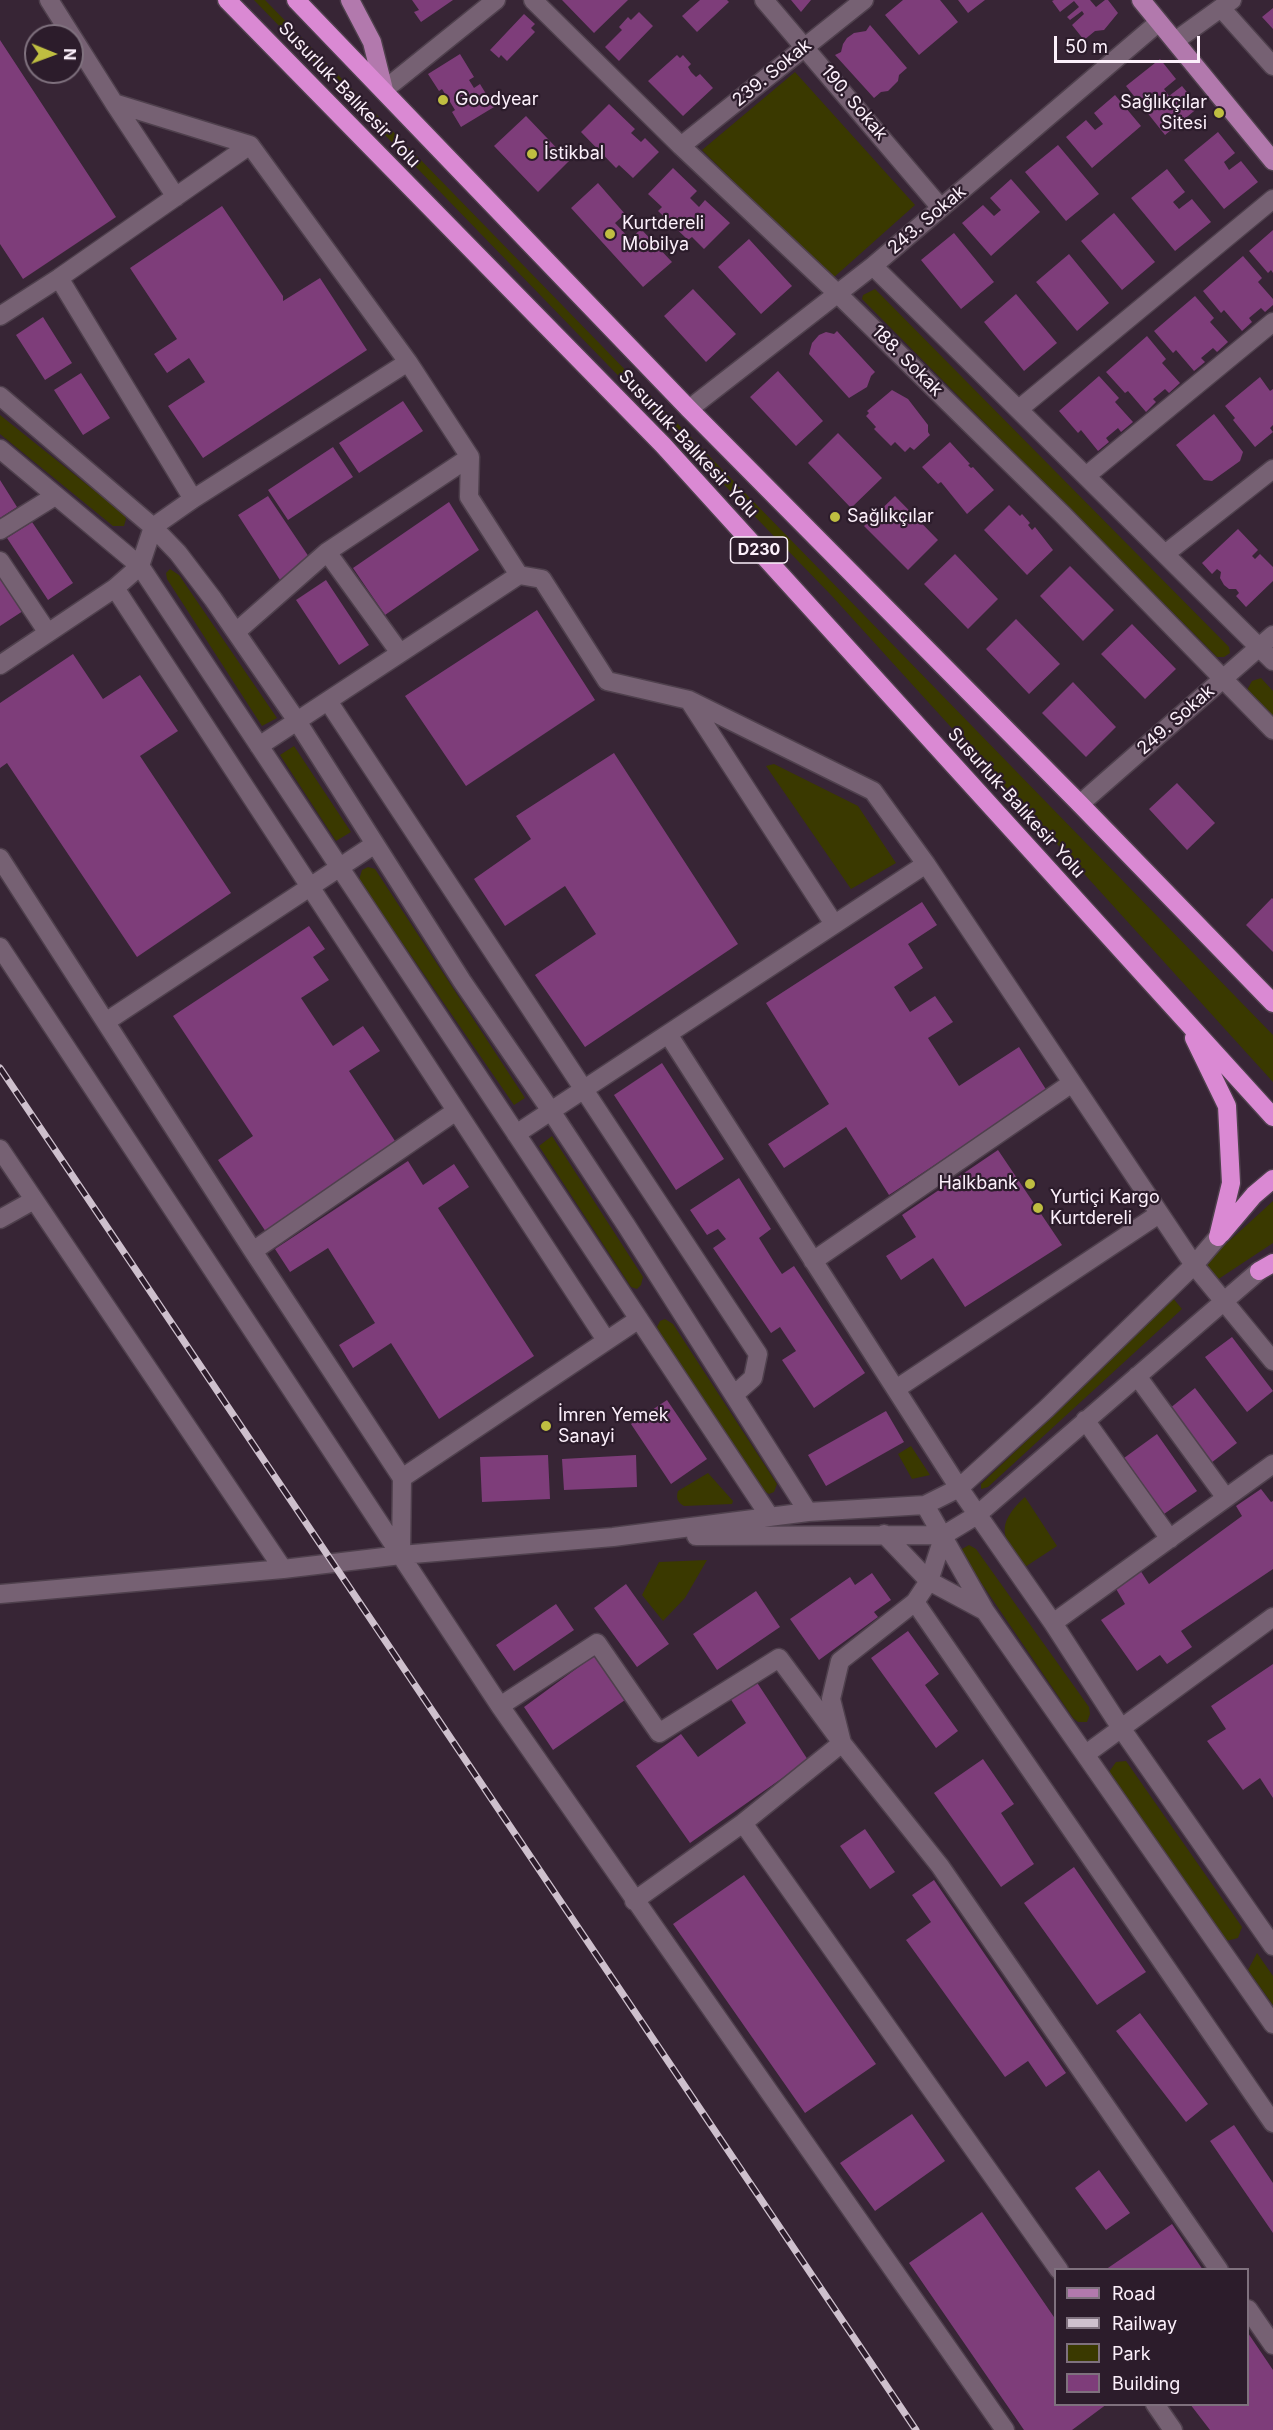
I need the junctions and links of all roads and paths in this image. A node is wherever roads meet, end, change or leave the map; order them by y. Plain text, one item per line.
1 (50, 0) edge
2 (227, 0) edge
3 (296, 0) edge
4 (350, 0) edge
5 (496, 0) edge
6 (533, 0) edge
7 (764, 0) edge
8 (864, 0) edge
9 (1141, 0) edge
10 (1227, 4) edge
11 (1159, 22) junction
12 (1175, 41) junction
13 (806, 46) junction
14 (1273, 66) edge
15 (384, 90) junction
16 (114, 103) junction
17 (250, 145) junction
18 (681, 147) junction
19 (1273, 161) edge
20 (176, 197) junction
21 (1273, 199) edge
22 (941, 208) junction
23 (873, 266) junction
24 (59, 278) junction
25 (838, 294) junction
26 (0, 316) edge
27 (1273, 322) edge
28 (408, 362) junction
29 (0, 396) edge
30 (689, 409) junction
31 (1018, 409) junction
32 (0, 449) edge
33 (470, 457) junction
34 (1273, 468) edge
35 (1086, 476) junction
36 (55, 496) junction
37 (193, 499) junction
38 (153, 527) junction
39 (0, 530) edge
40 (327, 552) junction
41 (1165, 554) junction
42 (0, 561) edge
43 (140, 566) junction
44 (519, 575) junction
45 (115, 588) junction
46 (236, 632) junction
47 (48, 633) junction
48 (1266, 641) edge
49 (400, 653) junction
50 (1273, 661) edge
51 (0, 665) edge
52 (1222, 679) junction
53 (689, 700) junction
54 (328, 701) junction
55 (297, 721) junction
56 (1273, 730) edge
57 (260, 746) junction
58 (1080, 804) junction
59 (375, 844) junction
60 (0, 858) edge
61 (926, 864) junction
62 (340, 867) junction
63 (310, 887) junction
64 (834, 924) junction
65 (0, 947) edge
66 (1270, 999) edge
67 (1185, 1019) junction
68 (107, 1021) junction
69 (668, 1034) junction
70 (1072, 1083) junction
71 (583, 1090) junction
72 (456, 1111) junction
73 (551, 1111) junction
74 (1273, 1117) edge
75 (516, 1134) junction
76 (0, 1149) edge
77 (1273, 1179) edge
78 (34, 1200) junction
79 (1159, 1214) junction
80 (0, 1219) edge
81 (1218, 1237) junction
82 (253, 1251) junction
83 (813, 1261) junction
84 (1194, 1265) junction
85 (1268, 1267) edge
86 (1224, 1302) junction
87 (639, 1319) junction
88 (606, 1340) junction
89 (1273, 1361) edge
90 (1137, 1376) junction
91 (896, 1389) junction
92 (735, 1394) junction
93 (1085, 1420) junction
94 (1273, 1464) edge
95 (402, 1478) junction
96 (959, 1488) junction
97 (1226, 1498) junction
98 (925, 1505) junction
99 (808, 1512) junction
100 (977, 1515) junction
101 (770, 1517) junction
102 (884, 1534) junction
103 (944, 1535) junction
104 (613, 1537) junction
105 (1170, 1539) junction
106 (401, 1555) junction
107 (283, 1569) junction
108 (928, 1581) junction
109 (0, 1594) edge
110 (915, 1602) junction
111 (985, 1611) junction
112 (1273, 1617) edge
113 (1053, 1623) junction
114 (500, 1706) junction
115 (1121, 1728) junction
116 (842, 1743) junction
117 (1086, 1754) junction
118 (743, 1823) junction
119 (634, 1901) junction
120 (1273, 1946) edge
121 (1273, 2024) edge
122 (1273, 2123) edge
123 (1058, 2268) edge
124 (1218, 2268) edge
125 (1249, 2310) edge
126 (1273, 2345) edge
127 (1156, 2406) edge
128 (1005, 2430) edge
129 (1173, 2430) edge

1 - 16 street
2 - 67 highway, Susurluk-Balıkesir Yolu / D230
3 - 15 highway, Susurluk-Balıkesir Yolu / D230
4 - 15 main road
5 - 15 street
6 - 18 street, 188. Sokak
7 - 13 street, 190. Sokak
8 - 13 street, 239. Sokak
9 - 11 main road
10 - 12 street
10 - 14 street
11 - 12 main road
11 - 22 street, 243. Sokak
12 - 19 main road
13 - 18 street, 239. Sokak
13 - 22 street, 190. Sokak
15 - 30 highway, Susurluk-Balıkesir Yolu / D230
16 - 17 street
16 - 20 street
17 - 20 street
17 - 28 street
18 - 25 street, 188. Sokak
20 - 24 street
21 - 31 street
22 - 23 street, 243. Sokak
23 - 25 street, 243. Sokak
23 - 31 street
24 - 26 street
24 - 37 street
25 - 30 street, 243. Sokak
25 - 52 street, 188. Sokak
27 - 35 street
28 - 33 street
28 - 37 street
29 - 38 street
30 - 58 highway, Susurluk-Balıkesir Yolu / D230
31 - 35 street
32 - 36 street
33 - 40 street
33 - 44 street
34 - 41 street
35 - 41 street
36 - 39 street
36 - 43 street
37 - 38 street
38 - 43 street
38 - 46 street
40 - 46 street
40 - 49 street
41 - 48 street
42 - 47 street
43 - 45 street
43 - 57 street
44 - 49 street
44 - 53 street
45 - 47 street
45 - 63 street
46 - 55 street
47 - 51 street
48 - 50 street
48 - 52 street, 249. Sokak
49 - 54 street
52 - 56 street, 188. Sokak
52 - 58 street, 249. Sokak
53 - 61 street
53 - 64 street
54 - 55 street
54 - 71 street
55 - 57 street
55 - 59 street
57 - 62 street
58 - 66 highway, Susurluk-Balıkesir Yolu / D230
59 - 62 street
59 - 73 street
60 - 68 street
61 - 64 street
61 - 70 street
62 - 63 street
62 - 75 street
63 - 68 street
63 - 72 street
64 - 69 street
65 - 106 street
67 - 74 highway, Susurluk-Balıkesir Yolu / D230
67 - 81 highway
68 - 82 street
69 - 71 street
69 - 83 street
70 - 79 street
70 - 83 street
71 - 73 street
71 - 92 street
72 - 82 street
72 - 88 street
73 - 75 street
73 - 92 street
75 - 87 street
76 - 78 street
77 - 81 highway
78 - 80 street
78 - 107 street
79 - 84 street
79 - 91 street
81 - 84 street
82 - 95 street
83 - 91 street
84 - 86 street
84 - 96 street
85 - 86 street
86 - 89 street
86 - 90 street
87 - 88 street
87 - 101 street
88 - 95 street
90 - 93 street
90 - 97 street
91 - 96 street
92 - 99 street
93 - 100 street
93 - 105 street
94 - 97 street
95 - 106 street
96 - 98 street
96 - 100 street
97 - 105 street
98 - 99 street
98 - 103 street
99 - 101 street
100 - 103 street
100 - 113 street
101 - 104 street
102 - 103 street
102 - 104 street
102 - 108 street
103 - 108 street
103 - 111 street
104 - 106 street
105 - 113 street
106 - 107 street
106 - 114 street
107 - 109 street
108 - 110 street
108 - 111 street
110 - 116 street
110 - 122 street
111 - 117 street
112 - 115 street
113 - 115 street
114 - 116 street
114 - 119 street
115 - 117 street
115 - 120 street
116 - 118 street
116 - 124 street
117 - 121 street
118 - 119 street
118 - 123 street
119 - 128 street
125 - 126 street
127 - 129 street

